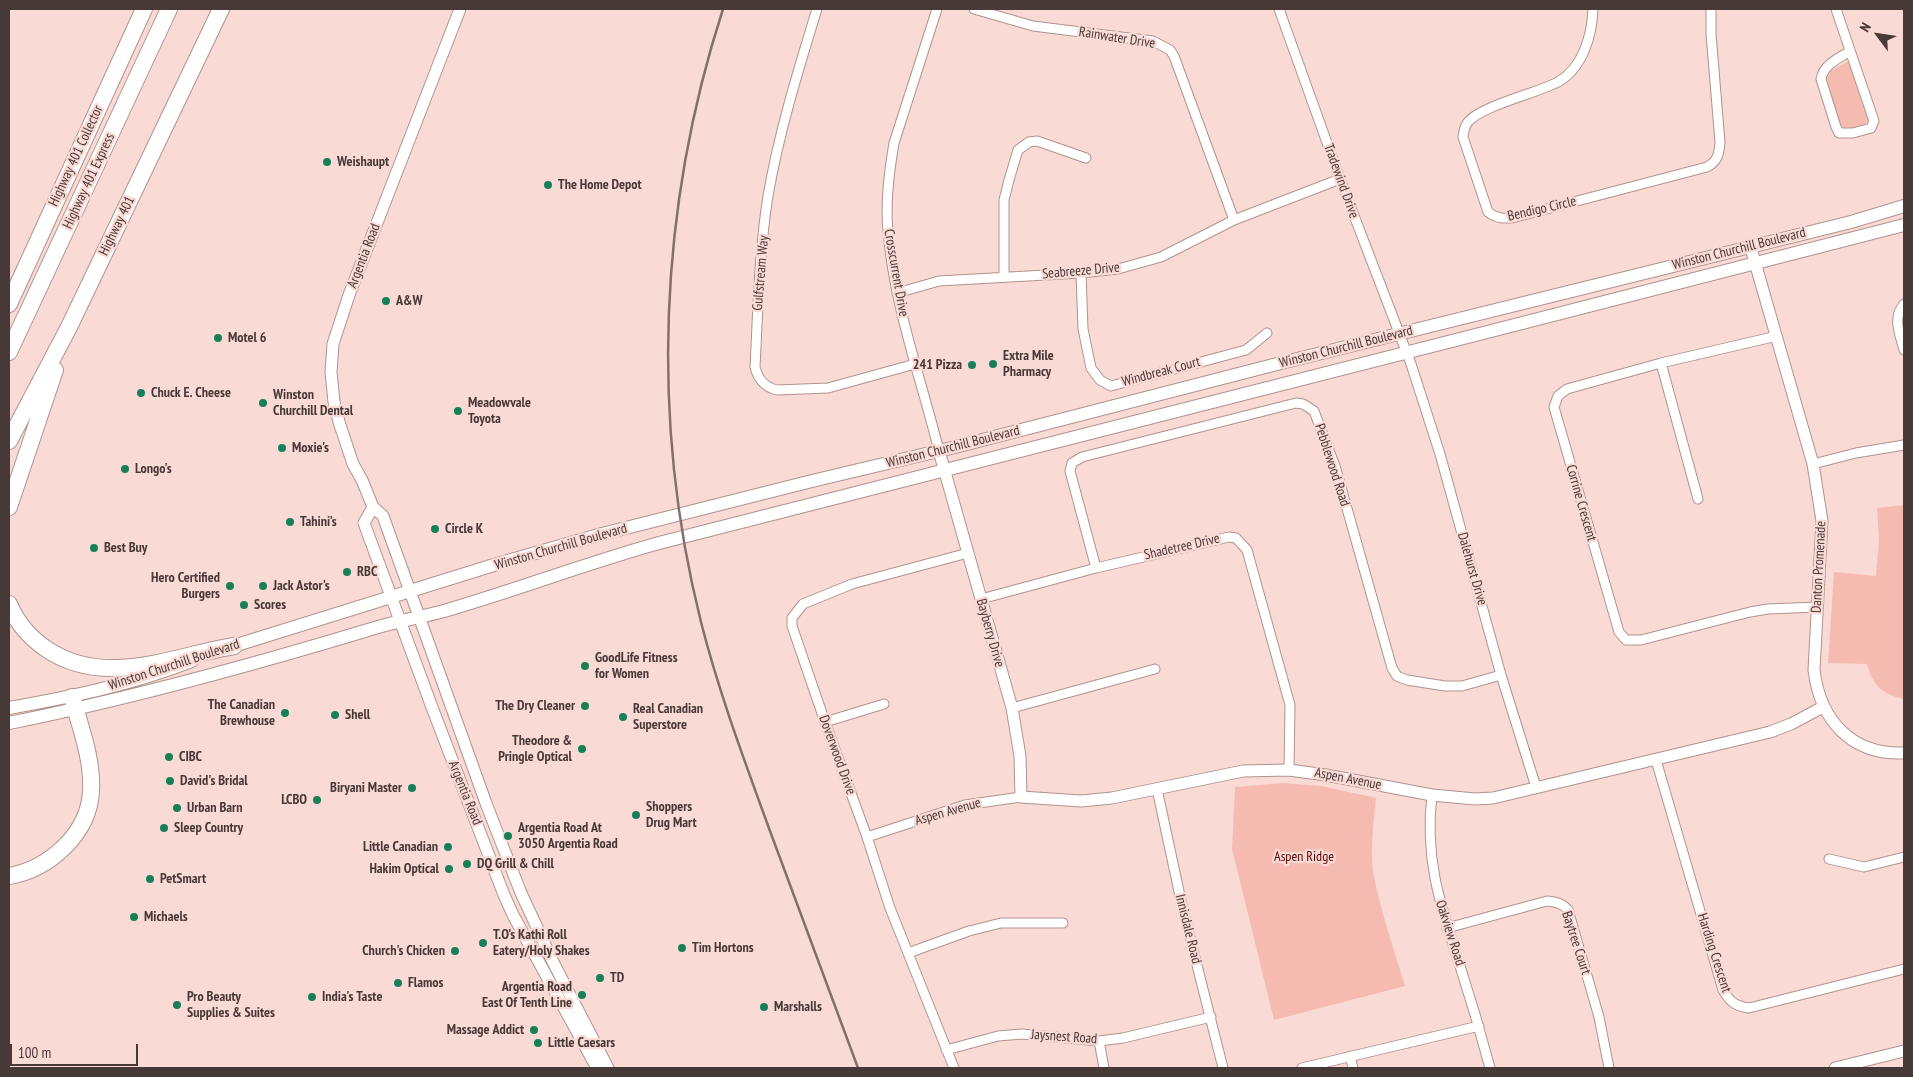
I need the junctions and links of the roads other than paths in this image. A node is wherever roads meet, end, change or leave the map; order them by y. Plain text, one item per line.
1 (144, 9) edge
2 (169, 9) edge
3 (221, 9) edge
4 (460, 9) edge
5 (817, 9) edge
6 (937, 9) edge
7 (974, 9) edge
8 (1279, 9) edge
9 (1593, 9) edge
10 (1711, 9) edge
11 (1836, 9) edge
12 (1850, 52) junction
13 (94, 117) junction
14 (1086, 158) dead end
15 (1340, 179) junction
16 (1904, 206) edge
17 (1234, 220) junction
18 (1904, 225) edge
19 (1750, 246) junction
20 (1756, 263) junction
21 (1081, 273) junction
22 (1004, 276) junction
23 (9, 277) edge
24 (897, 293) junction
25 (9, 304) edge
26 (1904, 304) edge
27 (69, 327) junction
28 (1267, 333) dead end
29 (1399, 334) junction
30 (1777, 336) junction
31 (1904, 350) edge
32 (9, 352) edge
33 (1407, 352) junction
34 (915, 364) junction
35 (1661, 364) junction
36 (9, 441) edge
37 (1904, 445) edge
38 (939, 451) junction
39 (1814, 464) junction
40 (944, 472) junction
41 (1698, 500) dead end
42 (9, 507) edge
43 (373, 507) junction
44 (968, 553) junction
45 (1096, 568) junction
46 (410, 591) junction
47 (391, 597) junction
48 (981, 599) junction
49 (9, 604) edge
50 (1817, 607) junction
51 (420, 617) junction
52 (400, 622) junction
53 (234, 646) junction
54 (1155, 669) dead end
55 (1501, 675) junction
56 (73, 703) junction
57 (884, 704) dead end
58 (1823, 707) junction
59 (9, 708) edge
60 (1012, 708) junction
61 (825, 722) junction
62 (9, 723) edge
63 (1904, 753) edge
64 (1656, 760) junction
65 (1288, 770) junction
66 (1536, 787) junction
67 (1157, 789) junction
68 (1432, 795) junction
69 (1021, 797) junction
70 (867, 837) junction
71 (1904, 857) edge
72 (1829, 859) dead end
73 (9, 876) edge
74 (1063, 923) dead end
75 (1447, 928) junction
76 (908, 953) junction
77 (1904, 969) edge
78 (1211, 1017) junction
79 (1479, 1026) junction
80 (1099, 1041) junction
81 (946, 1050) junction
82 (1904, 1051) edge
83 (1350, 1056) junction
84 (597, 1068) edge
85 (608, 1068) edge
86 (954, 1068) edge
87 (1104, 1068) edge
88 (1223, 1068) edge
89 (1302, 1068) edge
90 (1353, 1068) edge
91 (1490, 1068) edge
92 (1609, 1068) edge
93 (1836, 1068) edge

1 - 13 highway, Highway 401 Collector
2 - 32 highway, Highway 401 Express
3 - 27 highway, Highway 401
4 - 43 street, Argentia Road
5 - 34 street, Gulfstream Way
6 - 24 street, Crosscurrent Drive
7 - 17 street, Rainwater Drive
8 - 15 street, Tradewind Drive
9 - 10 street, Bendigo Circle
11 - 12 street
12 - 12 street
13 - 23 highway
13 - 25 highway, Highway 401 Collector
14 - 22 street
15 - 17 street, Seabreeze Drive
15 - 29 street, Tradewind Drive
16 - 19 main road, Winston Churchill Boulevard
17 - 21 street, Seabreeze Drive
18 - 20 main road, Winston Churchill Boulevard
19 - 20 street, Danton Promenade
19 - 29 main road, Winston Churchill Boulevard
20 - 30 street, Danton Promenade
20 - 33 main road, Winston Churchill Boulevard
21 - 22 street, Seabreeze Drive
21 - 28 street, Windbreak Court
22 - 24 street, Seabreeze Drive
24 - 34 street, Crosscurrent Drive
26 - 31 street
27 - 36 highway, Highway 401
27 - 42 highway
29 - 33 street, Tradewind Drive
29 - 38 main road, Winston Churchill Boulevard
30 - 35 street, Corrine Crescent
30 - 39 street, Danton Promenade
33 - 40 main road, Winston Churchill Boulevard
33 - 55 street, Dalehurst Drive
34 - 38 street, Crosscurrent Drive
35 - 41 street
35 - 50 street, Corrine Crescent
37 - 39 street
38 - 40 street, Bayberry Drive
38 - 46 main road, Winston Churchill Boulevard
39 - 50 street, Danton Promenade
40 - 44 street, Bayberry Drive
40 - 51 main road, Winston Churchill Boulevard
43 - 46 street, Argentia Road
43 - 47 street, Argentia Road
44 - 48 street, Bayberry Drive
44 - 61 street, Doverwood Drive
45 - 48 street, Shadetree Drive
45 - 55 street, Pebblewood Road
45 - 65 street, Shadetree Drive
46 - 47 main road, Winston Churchill Boulevard
46 - 51 street, Argentia Road
47 - 52 street, Argentia Road
47 - 53 main road, Winston Churchill Boulevard
48 - 60 street, Bayberry Drive
49 - 53 highway
50 - 58 street, Danton Promenade
51 - 52 main road, Winston Churchill Boulevard
51 - 85 street, Argentia Road
52 - 56 main road, Winston Churchill Boulevard
52 - 84 street, Argentia Road
53 - 56 main road, Winston Churchill Boulevard
54 - 60 street
55 - 66 street, Dalehurst Drive
56 - 59 main road, Winston Churchill Boulevard
56 - 62 main road, Winston Churchill Boulevard
56 - 73 highway
57 - 61 street
58 - 63 street, Danton Promenade
58 - 64 street, Aspen Avenue
60 - 69 street, Bayberry Drive
61 - 70 street, Doverwood Drive
64 - 66 street, Aspen Avenue
64 - 77 street, Harding Crescent
65 - 67 street, Aspen Avenue
65 - 68 street, Aspen Avenue
66 - 68 street, Aspen Avenue
67 - 69 street, Aspen Avenue
67 - 78 street, Innisdale Road
68 - 75 street, Oakview Road
69 - 70 street, Aspen Avenue
70 - 76 street, Doverwood Drive
71 - 72 street
74 - 76 street
75 - 79 street, Oakview Road
75 - 92 street, Baytree Court
76 - 81 street, Doverwood Drive
78 - 80 street, Jaysnest Road
78 - 88 street, Innisdale Road
79 - 83 street
79 - 91 street, Oakview Road
80 - 81 street, Jaysnest Road
80 - 87 street
81 - 86 street, Doverwood Drive
82 - 93 street
83 - 89 street
83 - 90 street

